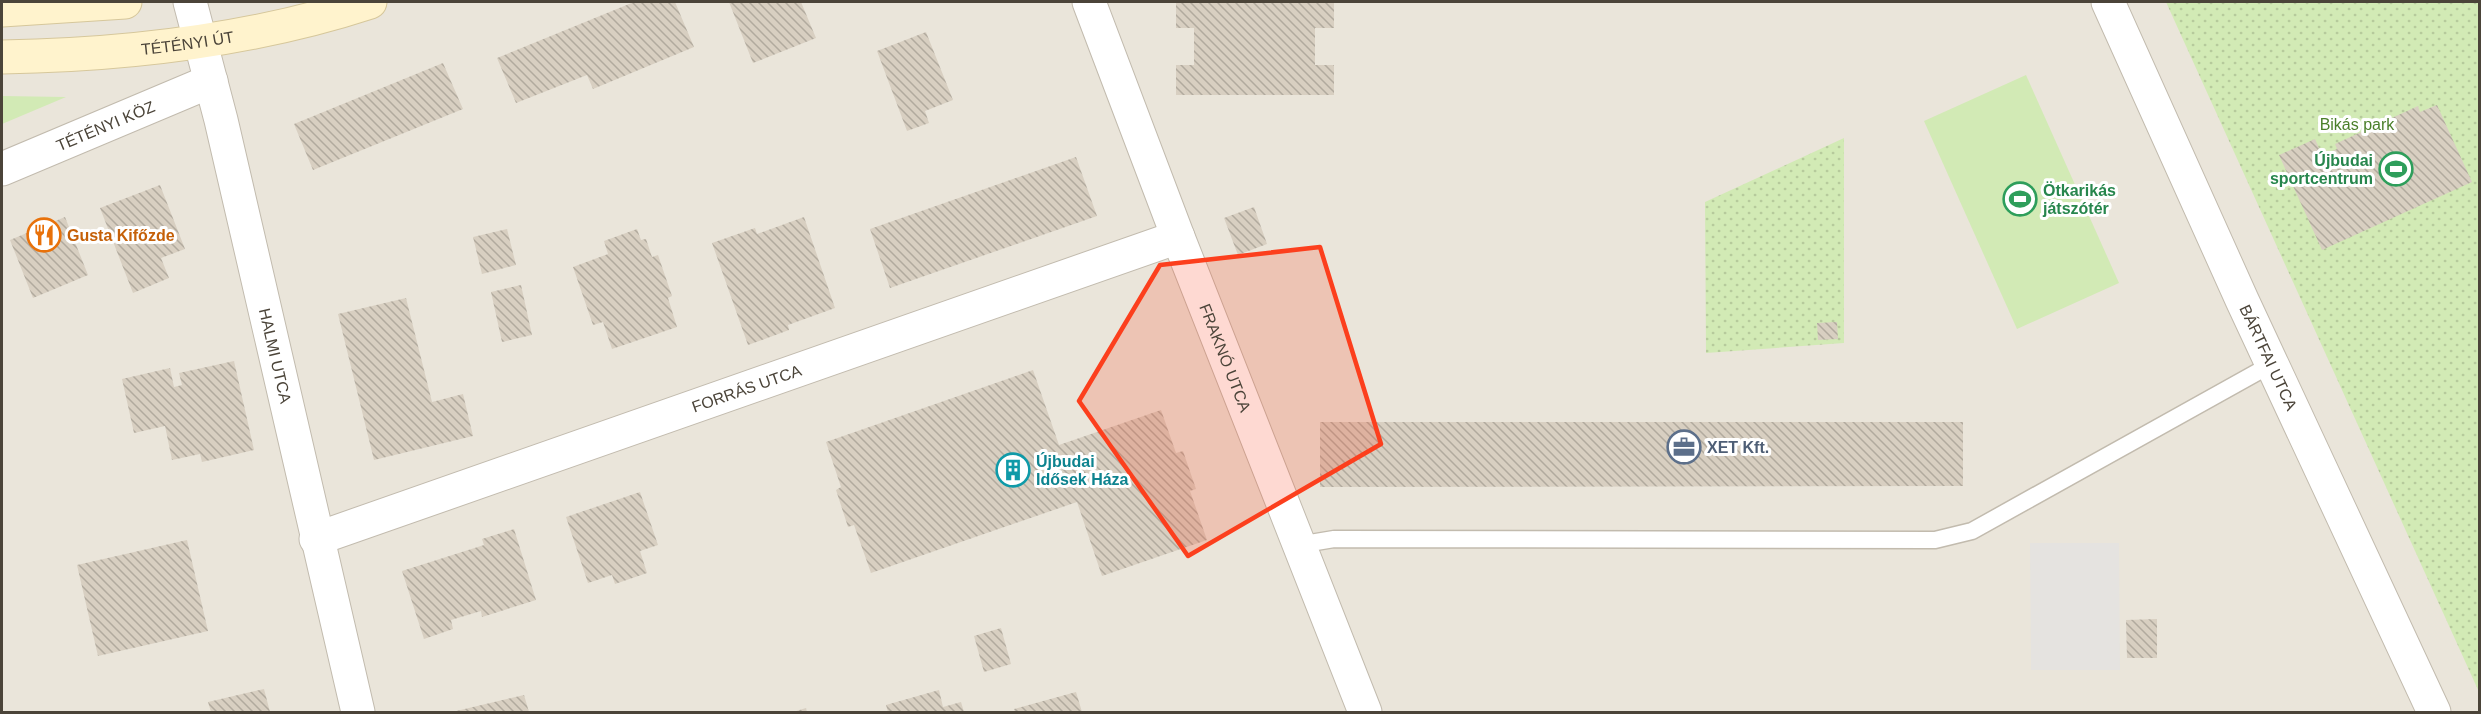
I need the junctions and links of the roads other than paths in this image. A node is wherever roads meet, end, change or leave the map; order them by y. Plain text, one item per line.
1 (125, 2) edge
2 (190, 2) edge
3 (370, 2) edge
4 (1089, 2) edge
5 (2108, 2) edge
6 (2, 10) edge
7 (200, 41) junction
8 (2, 57) edge
9 (210, 81) junction
10 (2, 169) edge
11 (1178, 237) junction
12 (2272, 364) junction
13 (316, 539) junction
14 (1298, 545) junction
15 (358, 712) edge
16 (1365, 712) edge
17 (2434, 712) edge

1 - 6 main road
2 - 7 street, HALMI UTCA
3 - 7 main road, TÉTÉNYI ÚT
4 - 11 street, FRAKNÓ UTCA
5 - 12 street, BÁRTFAI UTCA
7 - 8 main road, TÉTÉNYI ÚT
7 - 9 street, HALMI UTCA
9 - 10 street, TÉTÉNYI KÖZ
9 - 13 street, HALMI UTCA
11 - 13 street, FORRÁS UTCA
11 - 14 street, FRAKNÓ UTCA
12 - 14 lane
12 - 17 street, BÁRTFAI UTCA
13 - 15 street, HALMI UTCA
14 - 16 street, FRAKNÓ UTCA

